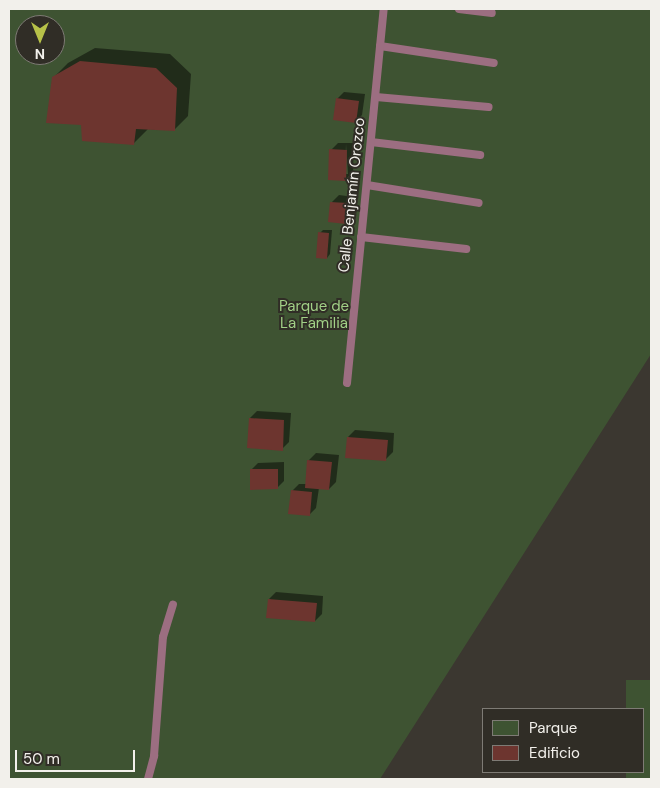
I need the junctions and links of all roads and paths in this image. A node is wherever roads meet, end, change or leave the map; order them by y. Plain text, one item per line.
1 (384, 9) edge
2 (459, 9) edge
3 (492, 13) dead end
4 (380, 46) junction
5 (494, 62) dead end
6 (376, 97) junction
7 (489, 107) dead end
8 (371, 142) junction
9 (480, 155) dead end
10 (367, 185) junction
11 (479, 203) dead end
12 (362, 236) junction
13 (466, 248) dead end
14 (347, 383) dead end
15 (173, 604) dead end
16 (148, 779) edge

1 - 4 lane, Calle Benjamín Orozco
2 - 3 lane
4 - 5 lane
4 - 6 lane, Calle Benjamín Orozco
6 - 7 lane
6 - 8 lane, Calle Benjamín Orozco
8 - 9 lane
8 - 10 lane, Calle Benjamín Orozco
10 - 11 lane
10 - 12 lane, Calle Benjamín Orozco
12 - 13 lane
12 - 14 lane, Calle Benjamín Orozco
15 - 16 lane

